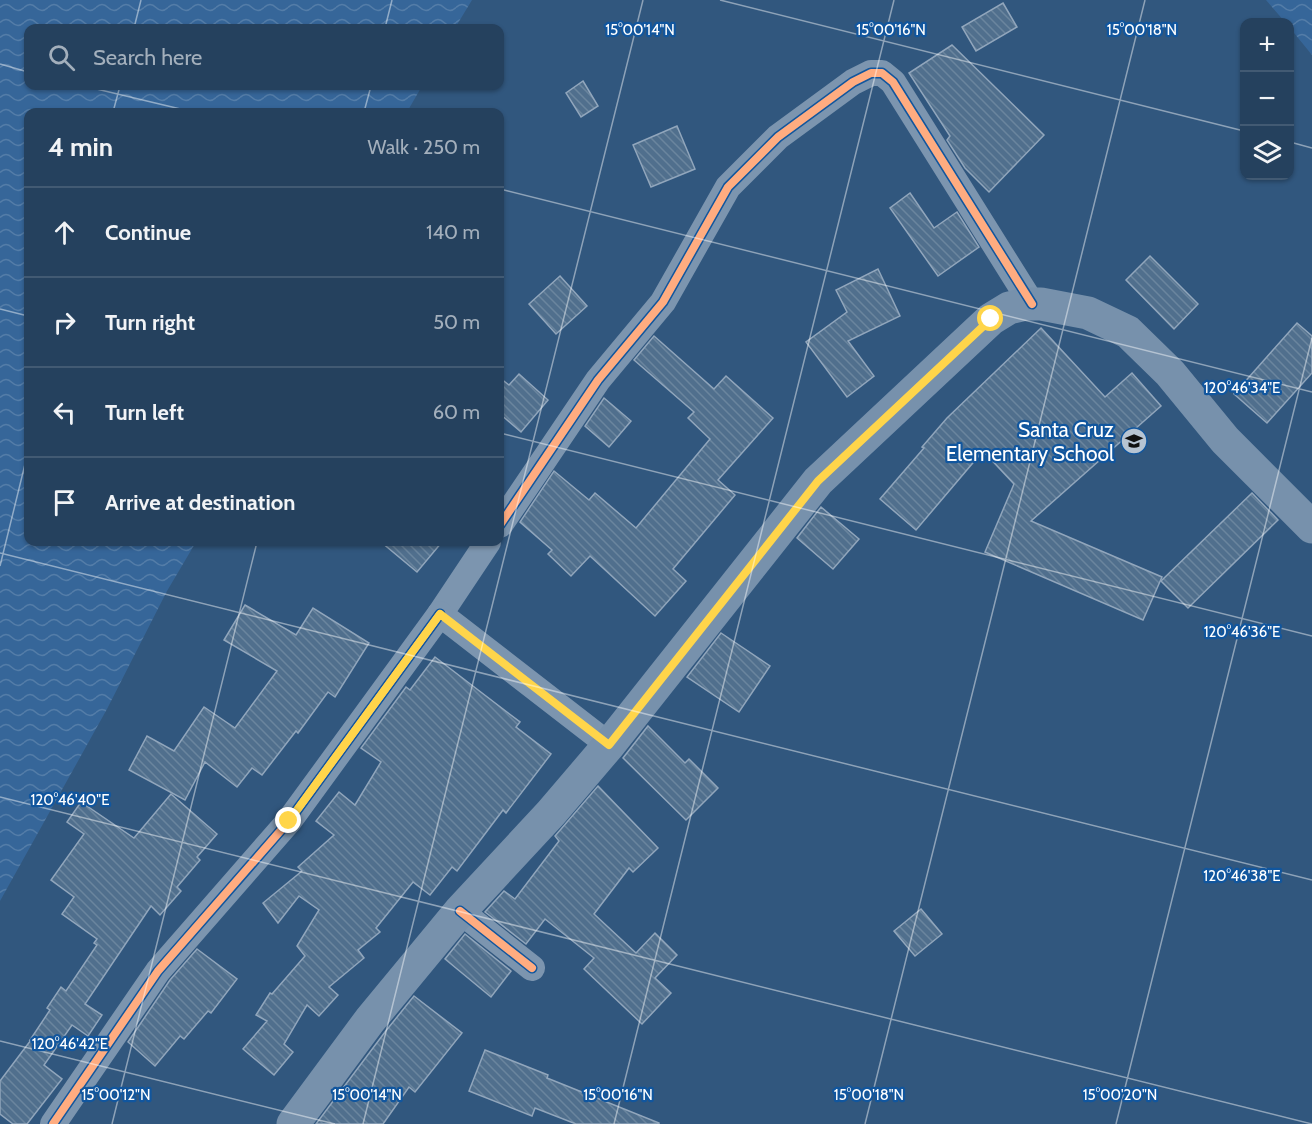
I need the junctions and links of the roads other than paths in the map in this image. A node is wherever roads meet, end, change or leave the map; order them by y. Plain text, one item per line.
1 (1032, 304) junction
2 (504, 519) edge
3 (1312, 526) edge
4 (485, 546) edge
5 (440, 614) junction
6 (609, 745) junction
7 (460, 911) junction
8 (532, 968) dead end
9 (53, 1124) edge
10 (293, 1124) edge

1 - 2 street
1 - 3 main road
1 - 6 main road
4 - 5 street
5 - 6 street
5 - 9 street
6 - 7 main road
7 - 8 street
7 - 10 main road

